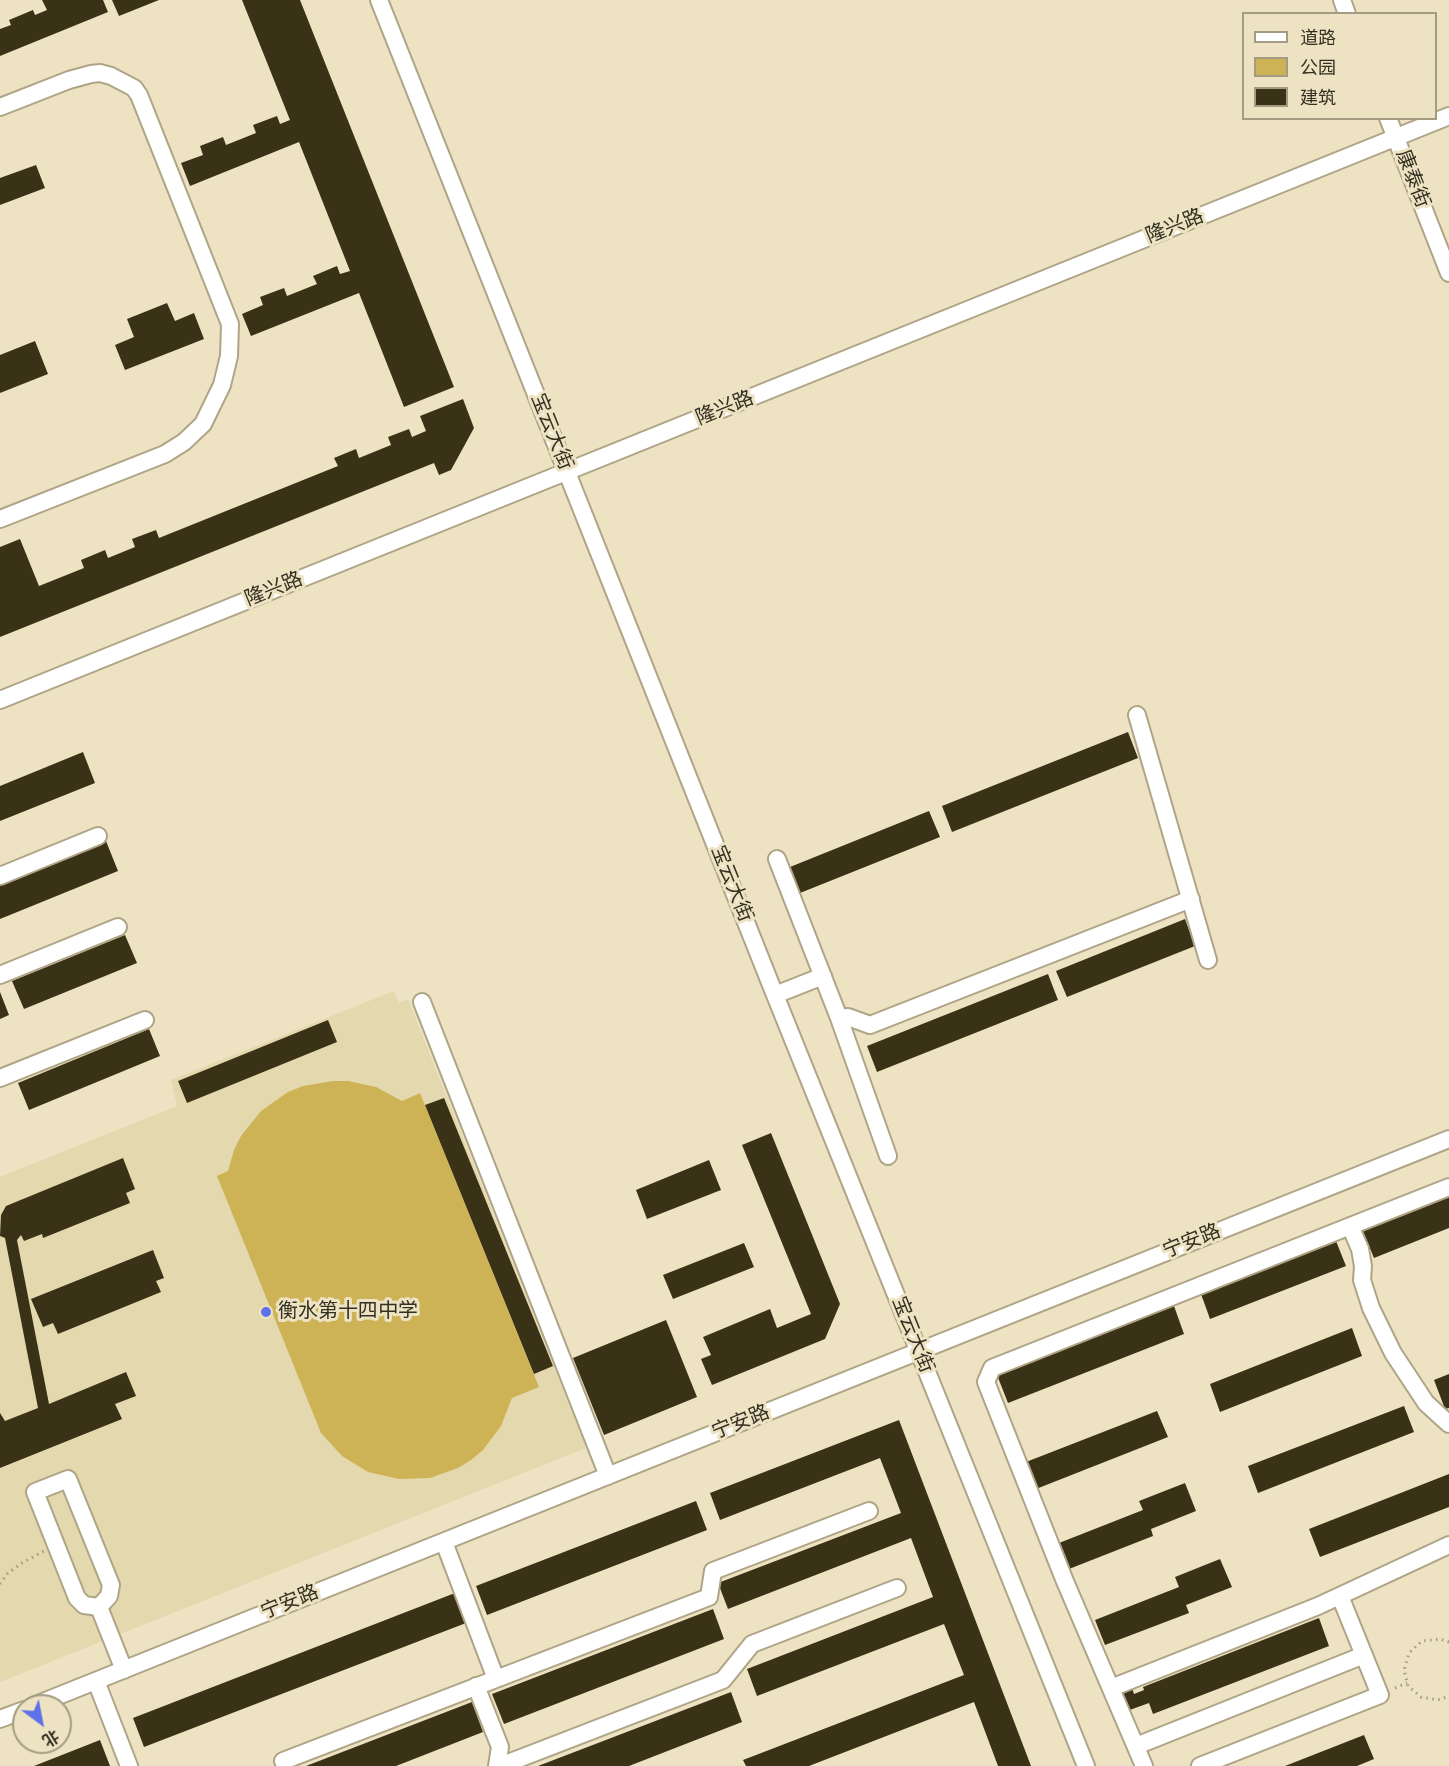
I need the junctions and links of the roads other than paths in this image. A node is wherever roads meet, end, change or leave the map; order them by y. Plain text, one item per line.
1 (379, 0) edge
2 (0, 107) edge
3 (1449, 116) edge
4 (1389, 120) edge
5 (1396, 138) junction
6 (1449, 273) edge
7 (567, 472) junction
8 (0, 519) edge
9 (0, 700) edge
10 (1137, 715) dead end
11 (98, 836) dead end
12 (777, 859) dead end
13 (0, 876) edge
14 (1191, 899) junction
15 (118, 927) dead end
16 (1208, 960) dead end
17 (1, 971) edge
18 (822, 976) junction
19 (775, 995) junction
20 (422, 1002) dead end
21 (839, 1018) junction
22 (145, 1020) dead end
23 (0, 1078) edge
24 (1449, 1139) edge
25 (888, 1156) dead end
26 (1449, 1187) edge
27 (1350, 1226) junction
28 (919, 1352) junction
29 (1449, 1425) edge
30 (608, 1476) junction
31 (869, 1511) dead end
32 (444, 1542) junction
33 (1449, 1545) edge
34 (897, 1588) dead end
35 (1340, 1596) junction
36 (99, 1607) junction
37 (1364, 1655) junction
38 (124, 1670) junction
39 (496, 1679) junction
40 (96, 1681) junction
41 (476, 1686) junction
42 (1111, 1688) junction
43 (63, 1694) edge
44 (1136, 1746) junction
45 (283, 1761) dead end
46 (129, 1766) edge
47 (499, 1766) edge
48 (1086, 1766) edge
49 (1144, 1766) edge
50 (1200, 1766) edge

1 - 7 street, 宝云大街
2 - 8 street
3 - 5 street, 隆兴路
4 - 5 street, 康泰街
5 - 6 street, 康泰街
5 - 7 street, 隆兴路
7 - 9 street, 隆兴路
7 - 19 street, 宝云大街
10 - 14 street
11 - 13 street
12 - 18 street
14 - 16 street
14 - 21 street
15 - 17 street
18 - 19 street
18 - 21 street
19 - 28 street, 宝云大街
20 - 30 street
21 - 25 street
22 - 23 street
24 - 28 street, 宁安路
26 - 27 street
27 - 29 street
27 - 42 street
28 - 30 street, 宁安路
28 - 48 street, 宝云大街
30 - 32 street, 宁安路
31 - 39 street
32 - 38 street, 宁安路
32 - 39 street
33 - 35 street
34 - 47 street
35 - 37 street
35 - 42 street
36 - 36 street
36 - 38 street
37 - 44 street
37 - 50 street
38 - 40 street, 宁安路
39 - 41 street
40 - 43 street, 宁安路
40 - 46 street
41 - 45 street
41 - 47 street
42 - 44 street
44 - 49 street

